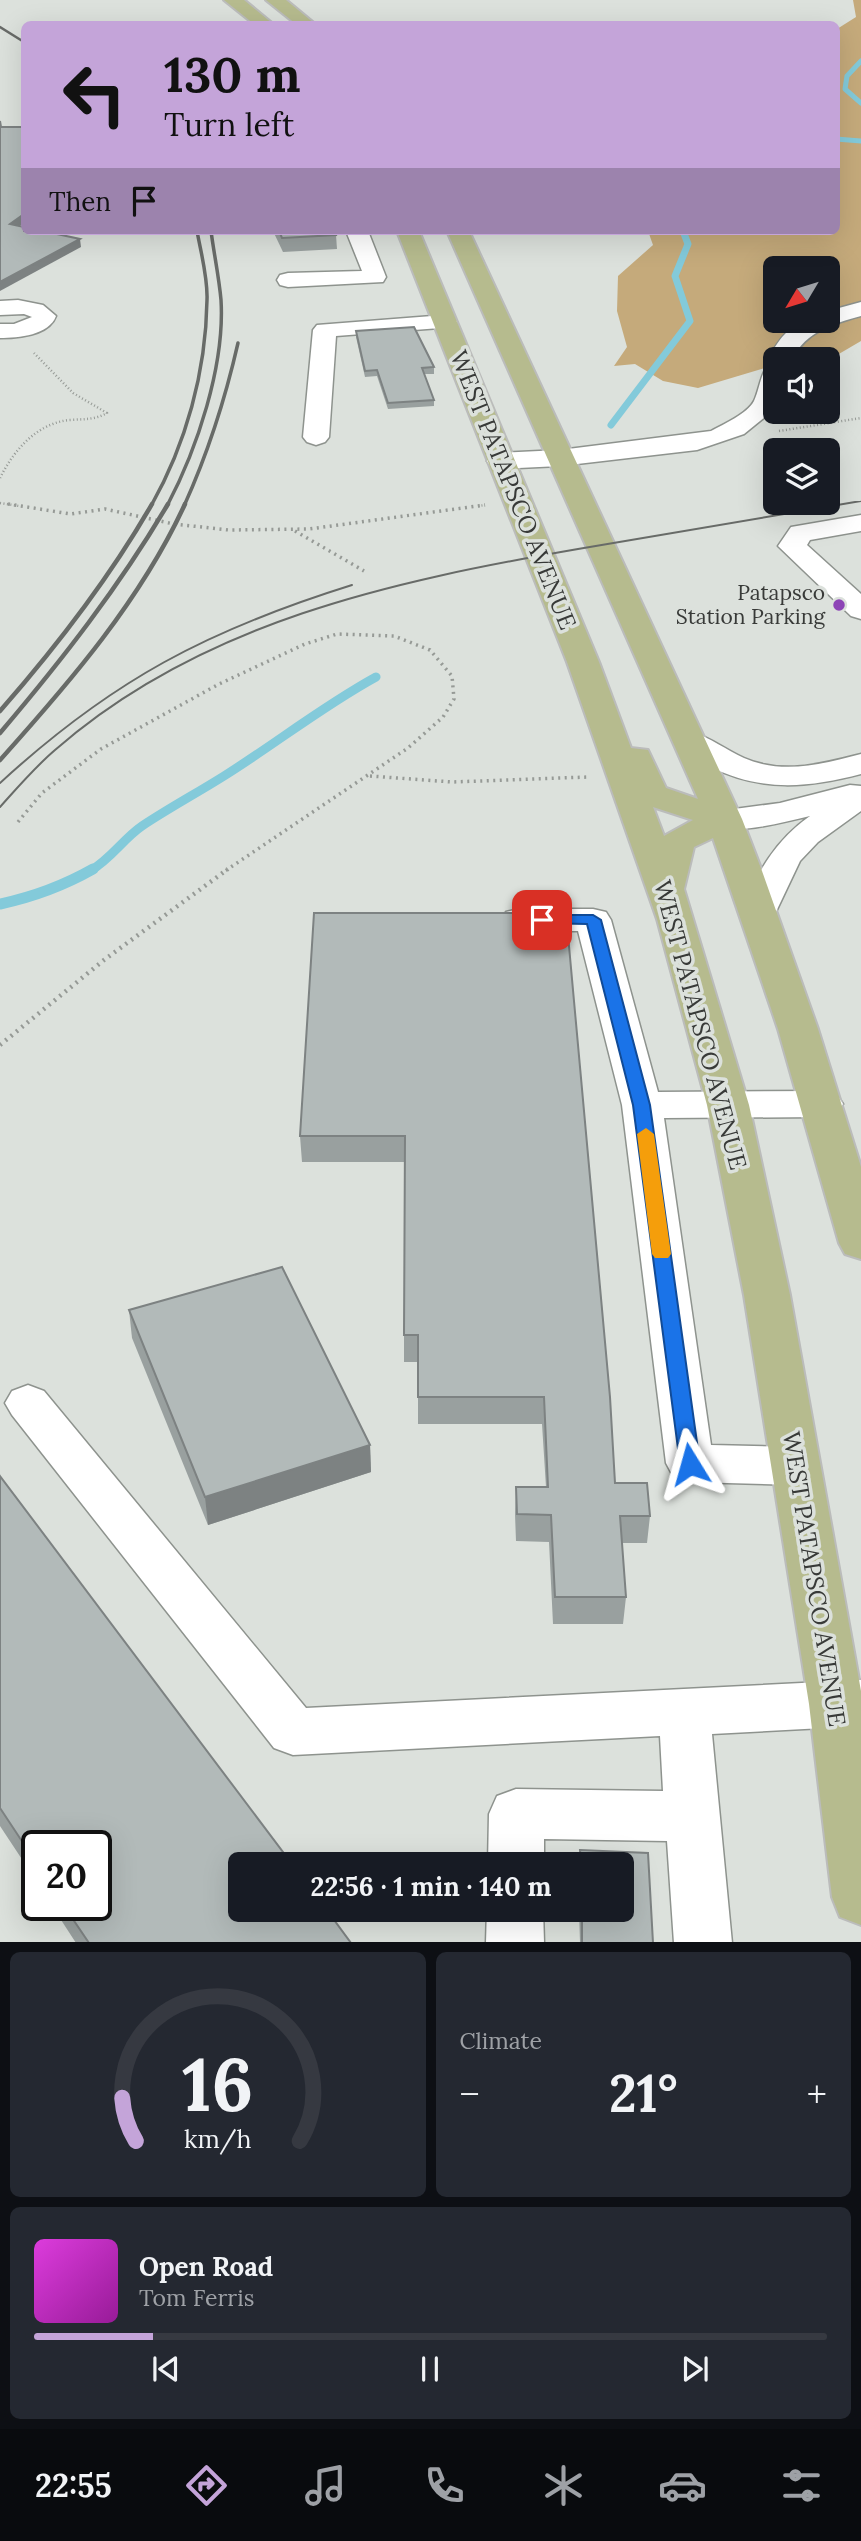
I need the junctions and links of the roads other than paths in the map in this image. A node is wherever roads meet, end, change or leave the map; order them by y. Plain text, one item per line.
1 (233, 0) edge
2 (275, 0) edge
3 (260, 21) edge
4 (302, 21) edge
5 (359, 235) edge
6 (410, 235) edge
7 (460, 235) edge
8 (288, 280) dead end
9 (0, 308) edge
10 (861, 309) edge
11 (840, 315) edge
12 (444, 322) junction
13 (9, 331) edge
14 (801, 333) edge
15 (787, 347) edge
16 (763, 408) edge
17 (316, 437) dead end
18 (560, 458) junction
19 (500, 461) junction
20 (861, 523) edge
21 (861, 533) edge
22 (792, 546) junction
23 (861, 610) edge
24 (583, 662) junction
25 (691, 742) junction
26 (861, 764) edge
27 (861, 794) edge
28 (724, 819) junction
29 (665, 890) junction
30 (760, 910) junction
31 (484, 920) edge
32 (823, 1104) junction
33 (642, 1105) junction
34 (728, 1105) junction
35 (861, 1243) edge
36 (28, 1403) dead end
37 (796, 1466) junction
38 (848, 1703) edge
39 (684, 1712) junction
40 (693, 1816) junction
41 (516, 1852) edge
42 (861, 1897) edge
43 (515, 1922) edge
44 (515, 1942) edge
45 (703, 1942) edge

1 - 3 main road
2 - 4 main road
5 - 8 street
6 - 12 main road, WEST PATAPSCO AVENUE
7 - 18 main road, WEST PATAPSCO AVENUE
9 - 13 street
10 - 11 street
12 - 17 street
12 - 19 main road, WEST PATAPSCO AVENUE
14 - 15 street
16 - 18 street
18 - 19 street
18 - 25 main road, WEST PATAPSCO AVENUE
19 - 24 main road, WEST PATAPSCO AVENUE
20 - 22 street
21 - 22 street
22 - 23 street
24 - 28 main road
24 - 29 main road, WEST PATAPSCO AVENUE
25 - 26 street
25 - 28 main road, WEST PATAPSCO AVENUE
27 - 28 street
27 - 30 street
28 - 29 main road
28 - 30 main road, WEST PATAPSCO AVENUE
29 - 34 main road, WEST PATAPSCO AVENUE
30 - 32 main road, WEST PATAPSCO AVENUE
31 - 33 street
32 - 34 street
32 - 35 main road, WEST PATAPSCO AVENUE
33 - 34 street
33 - 37 street
34 - 37 main road, WEST PATAPSCO AVENUE
36 - 39 street
37 - 38 main road, WEST PATAPSCO AVENUE
38 - 39 street
38 - 42 main road, WEST PATAPSCO AVENUE
39 - 40 street
40 - 41 street
40 - 45 street
43 - 44 street

